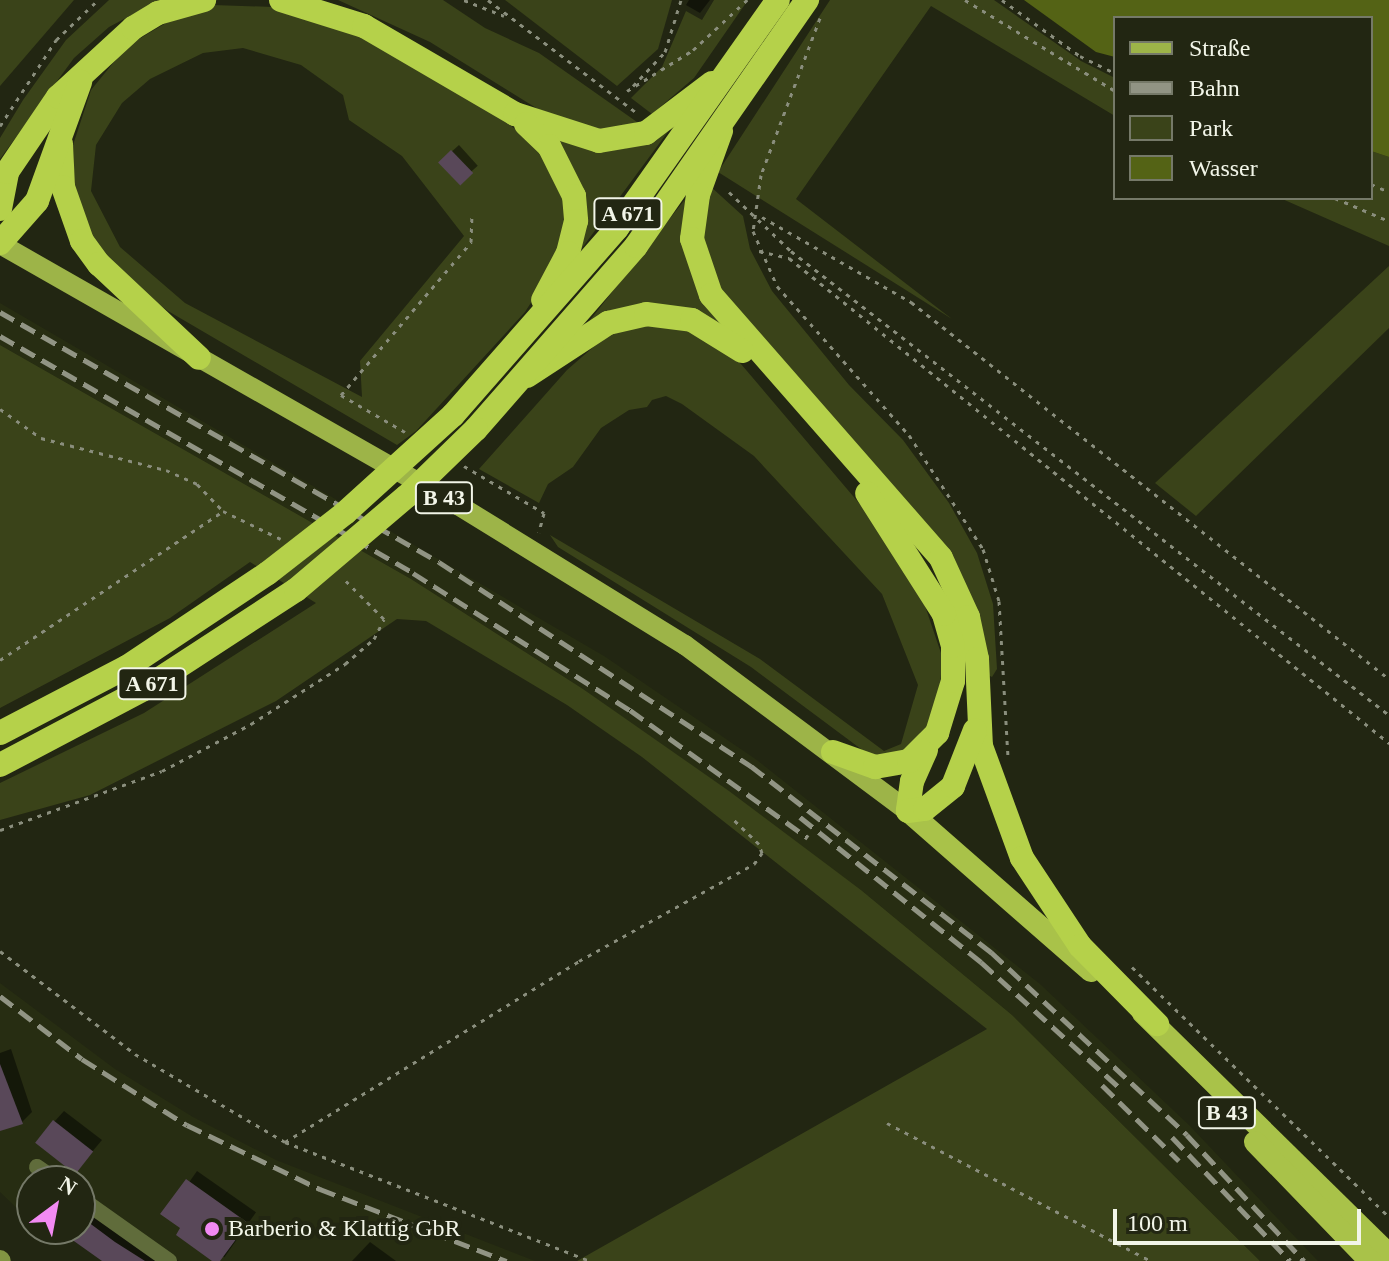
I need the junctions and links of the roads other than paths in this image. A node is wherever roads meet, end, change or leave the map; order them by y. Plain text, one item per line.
1 (204, 0) edge
2 (281, 0) edge
3 (778, 0) edge
4 (815, 6) edge
5 (740, 59) junction
6 (86, 69) junction
7 (515, 114) junction
8 (721, 131) junction
9 (61, 144) junction
10 (3, 175) edge
11 (0, 209) edge
12 (0, 244) edge
13 (199, 358) junction
14 (505, 359) junction
15 (527, 376) junction
16 (977, 724) junction
17 (0, 733) edge
18 (928, 748) junction
19 (833, 752) junction
20 (0, 765) edge
21 (908, 811) junction
22 (1085, 965) junction
23 (1157, 1024) junction
24 (96, 1209) edge
25 (1389, 1255) edge
26 (169, 1261) edge
27 (1370, 1261) edge

1 - 6 highway
2 - 7 highway
3 - 5 highway, A 671
4 - 8 highway, A 671
5 - 7 highway
5 - 14 highway, A 671
6 - 9 highway
6 - 10 highway
7 - 14 highway
8 - 15 highway, A 671
8 - 16 highway
9 - 12 highway
9 - 13 highway
10 - 11 highway
12 - 13 main road, B 43
13 - 19 main road, B 43
14 - 17 highway, A 671, bridge
15 - 18 highway
15 - 20 highway, A 671, bridge
16 - 21 highway
16 - 23 highway
18 - 19 highway
18 - 21 highway
19 - 21 main road, B 43
21 - 22 highway, B 43
22 - 23 highway, B 43
22 - 27 highway, B 43
23 - 25 highway, B 43
24 - 26 street

